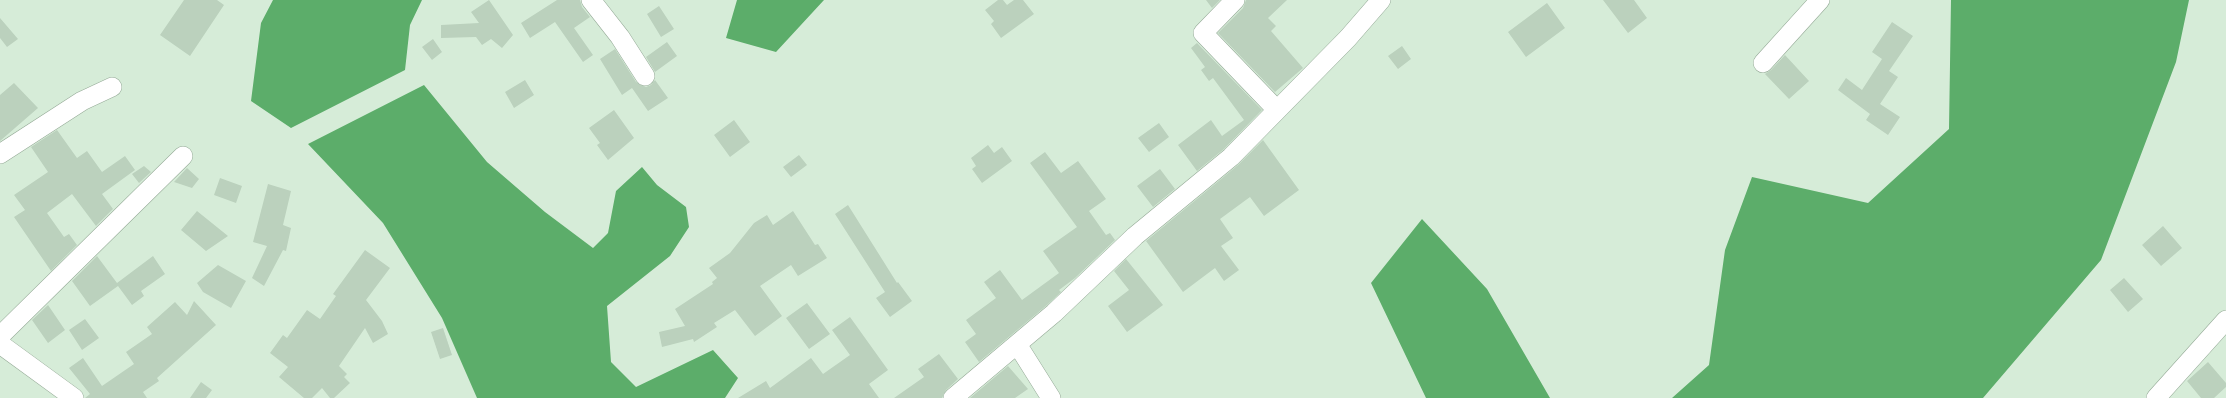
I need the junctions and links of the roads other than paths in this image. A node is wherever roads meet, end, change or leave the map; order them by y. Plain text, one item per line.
1 (591, 0) edge
2 (1235, 0) edge
3 (1381, 0) edge
4 (1820, 0) edge
5 (1763, 63) dead end
6 (645, 76) dead end
7 (112, 87) dead end
8 (1277, 110) junction
9 (0, 154) edge
10 (183, 156) dead end
11 (2226, 320) edge
12 (0, 336) edge
13 (0, 344) edge
14 (1017, 344) junction
15 (74, 398) edge
16 (953, 398) edge
17 (1051, 398) edge
18 (2156, 398) edge

1 - 6 street
2 - 8 street
3 - 8 street
4 - 5 street
7 - 9 street
8 - 14 street
10 - 12 street
11 - 18 street
13 - 15 street
14 - 16 street
14 - 17 street

